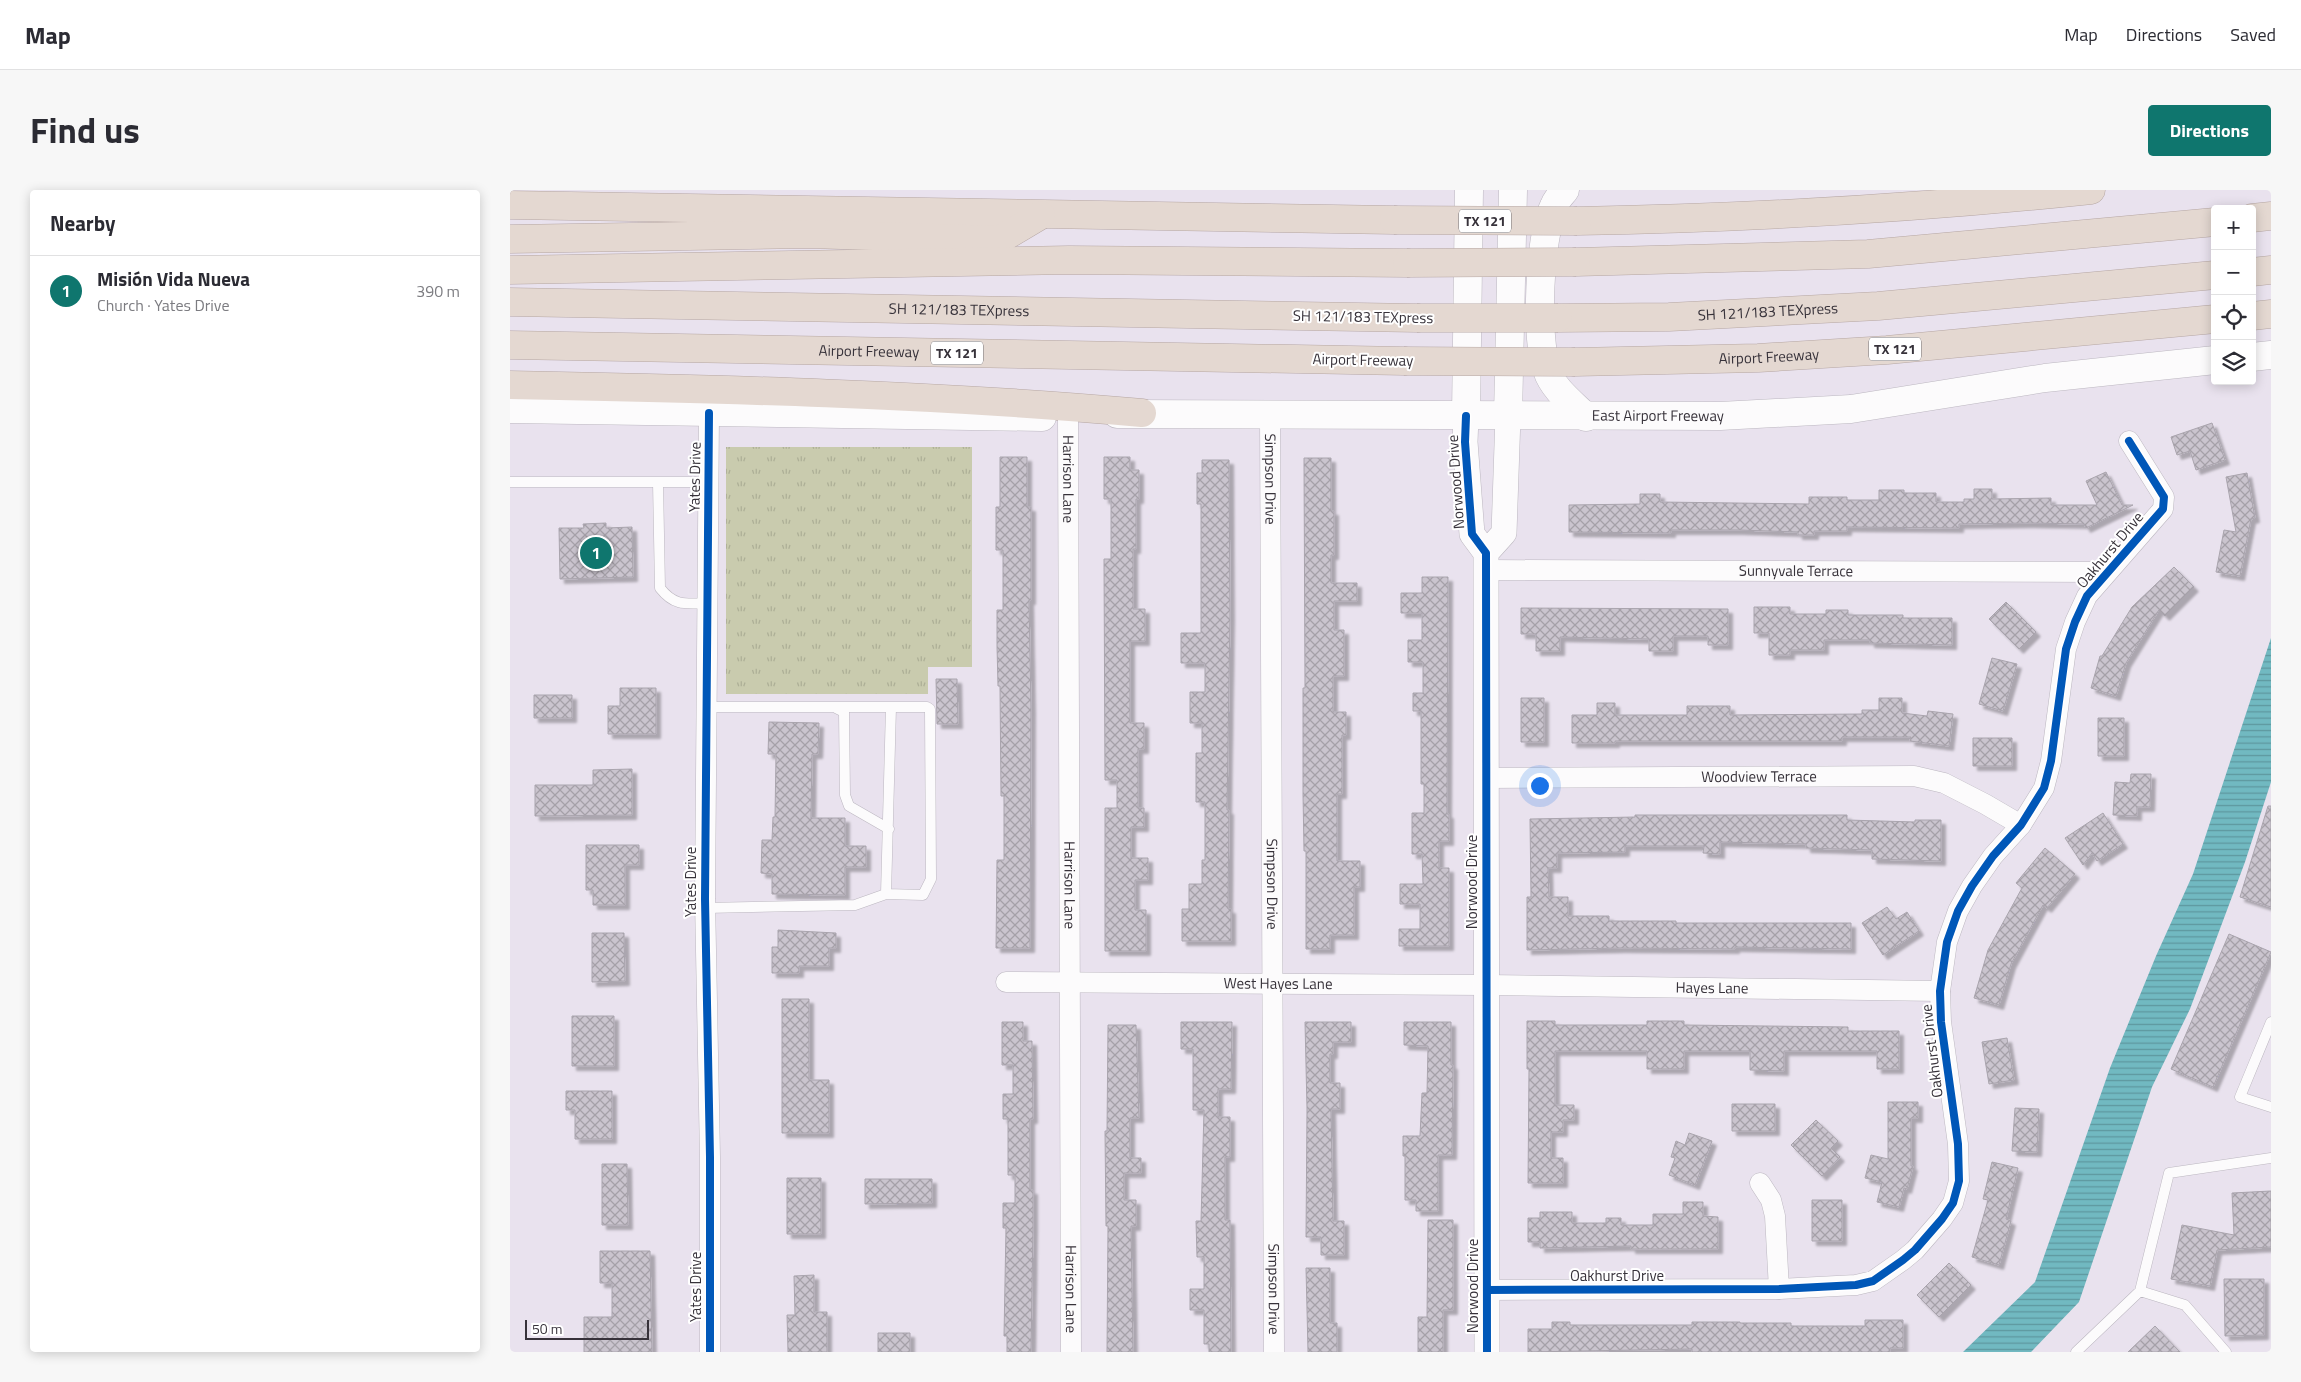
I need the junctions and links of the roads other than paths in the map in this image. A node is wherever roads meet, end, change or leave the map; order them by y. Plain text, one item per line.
1 (1469, 190) edge
2 (1513, 190) edge
3 (1565, 190) edge
4 (2091, 190) edge
5 (510, 205) edge
6 (1041, 215) junction
7 (2271, 216) edge
8 (2256, 218) edge
9 (2211, 222) edge
10 (510, 239) edge
11 (510, 270) edge
12 (2271, 270) edge
13 (2256, 272) edge
14 (2211, 275) edge
15 (510, 302) edge
16 (2271, 314) edge
17 (2256, 316) edge
18 (2211, 319) edge
19 (510, 345) edge
20 (2271, 355) edge
21 (2256, 357) edge
22 (2211, 360) edge
23 (510, 385) edge
24 (510, 409) edge
25 (709, 413) junction
26 (1142, 413) junction
27 (1270, 415) junction
28 (1466, 416) junction
29 (1508, 416) junction
30 (1068, 417) junction
31 (1586, 417) junction
32 (2129, 440) dead end
33 (510, 482) edge
34 (658, 482) junction
35 (708, 482) junction
36 (1486, 561) junction
37 (2106, 572) junction
38 (707, 603) junction
39 (706, 707) junction
40 (891, 707) junction
41 (836, 708) junction
42 (1485, 778) junction
43 (2021, 825) junction
44 (889, 829) junction
45 (886, 894) junction
46 (705, 908) junction
47 (1006, 982) dead end
48 (1071, 983) junction
49 (1272, 983) junction
50 (1486, 984) junction
51 (1940, 991) junction
52 (2271, 1022) edge
53 (2271, 1107) edge
54 (2271, 1158) edge
55 (1760, 1183) dead end
56 (1779, 1289) junction
57 (1487, 1290) junction
58 (2140, 1291) junction
59 (710, 1352) edge
60 (1071, 1352) edge
61 (1274, 1352) edge
62 (1487, 1352) edge
63 (2076, 1352) edge
64 (2226, 1352) edge

1 - 28 main road, Norwood Drive
2 - 29 main road
3 - 31 main road
4 - 6 highway, TX 121, bridge
5 - 6 highway, TX 121
6 - 10 highway
7 - 8 highway
9 - 11 highway, bridge
12 - 13 highway
14 - 15 highway, SH 121/183 TEXpress, bridge
16 - 17 highway
18 - 19 highway, Airport Freeway / TX 121, bridge
20 - 21 main road
22 - 31 main road, East Airport Freeway
23 - 26 highway
24 - 25 main road
25 - 30 main road
25 - 35 street, Yates Drive
26 - 27 main road
26 - 30 main road
27 - 28 main road
27 - 49 street, Simpson Drive
28 - 29 main road, East Airport Freeway
28 - 36 street, Norwood Drive
29 - 31 main road, East Airport Freeway
29 - 36 street
30 - 48 street, Harrison Lane
32 - 37 street, Oakhurst Drive
33 - 34 lane
34 - 35 lane
34 - 38 lane
35 - 38 street, Yates Drive
36 - 37 street, Sunnyvale Terrace
36 - 42 street, Norwood Drive
37 - 43 street, Oakhurst Drive
38 - 39 street, Yates Drive
39 - 41 lane
39 - 46 street, Yates Drive
40 - 41 lane
40 - 44 lane
40 - 45 lane
41 - 44 lane
42 - 43 street, Woodview Terrace
42 - 50 street, Norwood Drive
43 - 51 street, Oakhurst Drive
44 - 45 lane
45 - 46 lane
46 - 59 street, Yates Drive
47 - 48 street
48 - 49 street, West Hayes Lane
48 - 60 street, Harrison Lane
49 - 50 street, West Hayes Lane
49 - 61 street, Simpson Drive
50 - 51 street, Hayes Lane
50 - 57 street, Norwood Drive
51 - 56 street, Oakhurst Drive
52 - 53 lane
54 - 58 lane
55 - 56 street
56 - 57 street, Oakhurst Drive
57 - 62 street, Norwood Drive
58 - 63 lane
58 - 64 lane

